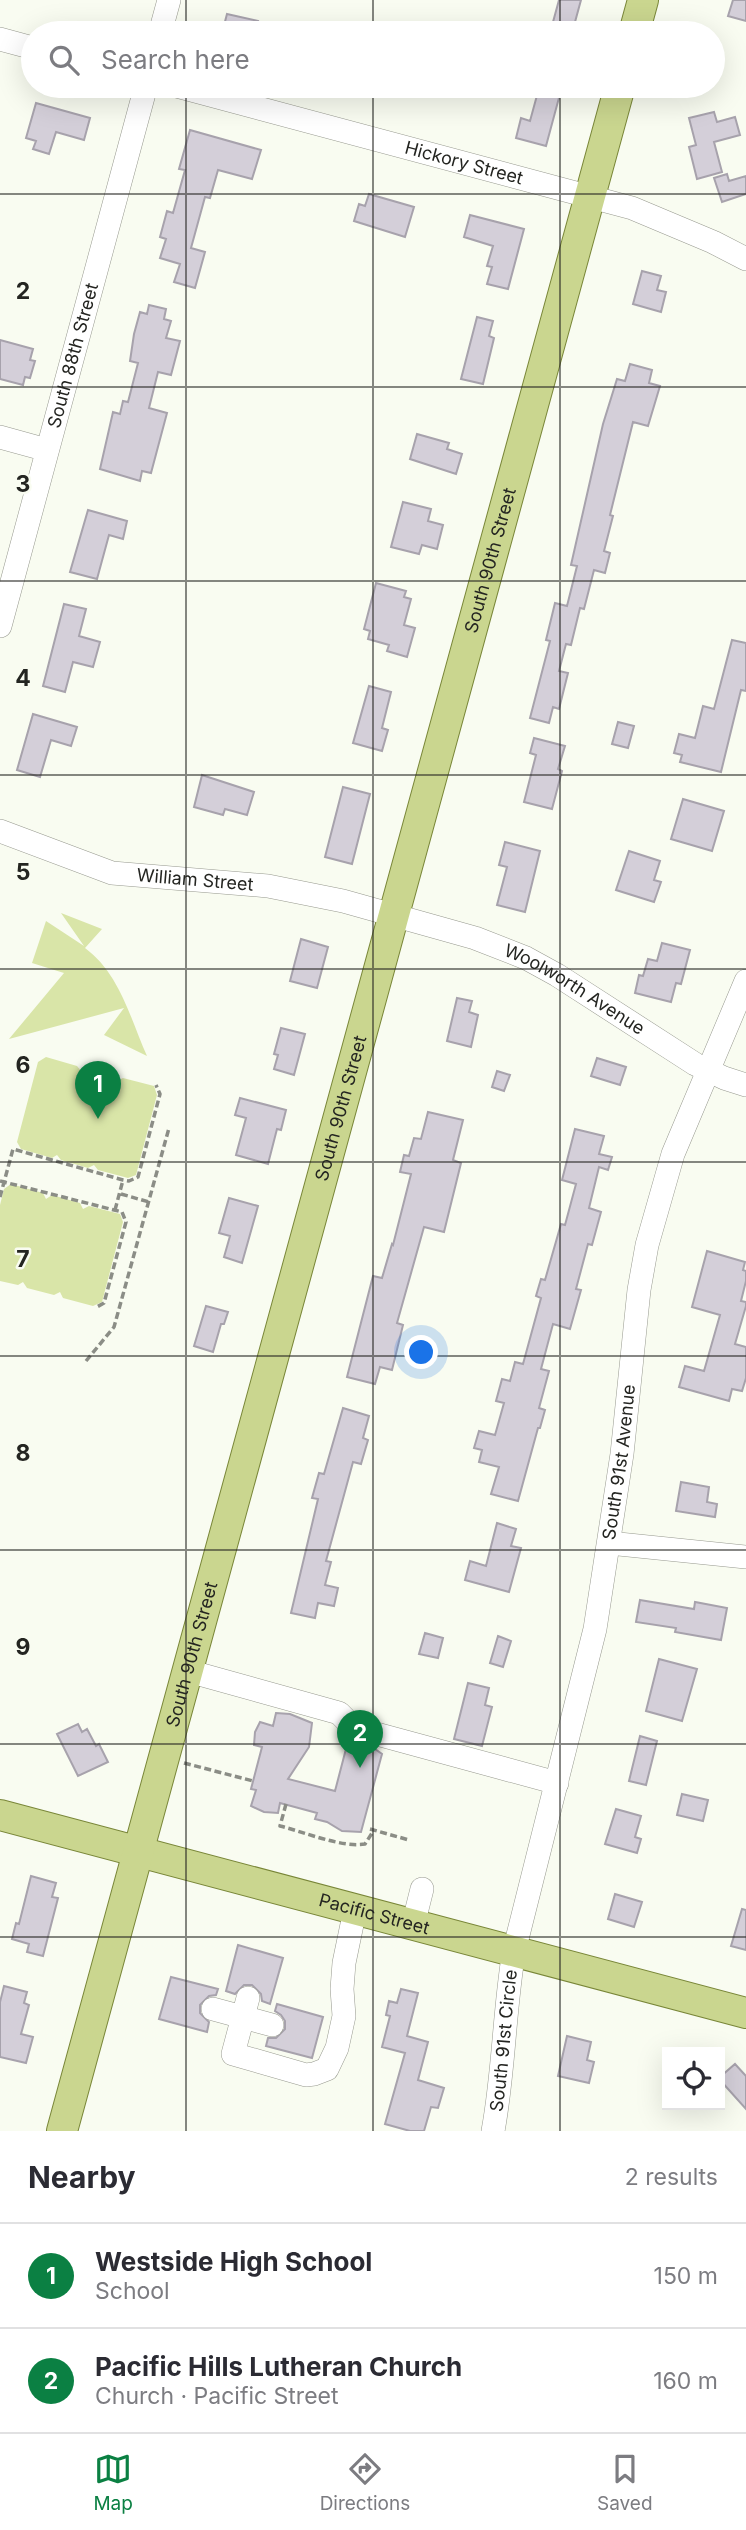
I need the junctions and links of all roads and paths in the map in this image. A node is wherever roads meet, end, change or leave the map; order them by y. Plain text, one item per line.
1 (169, 0) edge
2 (643, 0) edge
3 (163, 21) edge
4 (637, 21) edge
5 (0, 39) edge
6 (21, 45) edge
7 (143, 98) edge
8 (221, 98) edge
9 (617, 98) edge
10 (590, 196) junction
11 (746, 259) edge
12 (0, 437) edge
13 (47, 450) junction
14 (0, 626) edge
15 (0, 831) edge
16 (394, 915) junction
17 (746, 981) edge
18 (709, 1071) junction
19 (746, 1084) edge
20 (156, 1085) dead end
21 (169, 1128) dead end
22 (2, 1180) edge
23 (123, 1180) junction
24 (120, 1194) junction
25 (0, 1196) edge
26 (149, 1202) junction
27 (115, 1210) junction
28 (95, 1308) dead end
29 (86, 1361) dead end
30 (609, 1543) junction
31 (746, 1557) edge
32 (188, 1671) junction
33 (164, 1758) junction
34 (253, 1781) dead end
35 (557, 1783) junction
36 (286, 1804) dead end
37 (0, 1815) edge
38 (409, 1840) dead end
39 (138, 1852) junction
40 (422, 1889) dead end
41 (355, 1909) junction
42 (413, 1925) junction
43 (514, 1951) junction
44 (245, 2007) junction
45 (213, 2009) dead end
46 (746, 2013) edge
47 (272, 2025) dead end
48 (62, 2131) edge
49 (493, 2131) edge

1 - 3 street
2 - 4 main road
5 - 6 street
7 - 13 street, South 88th Street
8 - 10 street, Hickory Street
9 - 10 main road, South 90th Street
10 - 11 street, Hickory Street
10 - 16 main road, South 90th Street
12 - 13 street
13 - 14 street, South 88th Street
15 - 16 street, William Street
16 - 18 street, Woolworth Avenue
16 - 32 main road, South 90th Street
17 - 18 street, South 91st Avenue
18 - 19 street, Woolworth Avenue
18 - 30 street, South 91st Avenue
20 - 23 path
21 - 26 path
22 - 23 path
22 - 25 path
22 - 27 path
23 - 24 path
24 - 26 path
24 - 27 path
26 - 29 path
27 - 28 path
30 - 31 street
30 - 35 street, South 91st Avenue
32 - 33 main road, South 90th Street
32 - 35 street
33 - 34 path
33 - 39 main road, South 90th Street
35 - 43 street, South 91st Avenue
36 - 38 path
37 - 39 main road, Pacific Street
39 - 41 main road, Pacific Street
39 - 48 main road, South 90th Street
40 - 42 street
41 - 42 main road, Pacific Street
41 - 44 street
42 - 43 main road, Pacific Street
43 - 46 main road, Pacific Street
43 - 49 street, South 91st Circle
44 - 45 street
44 - 47 street

